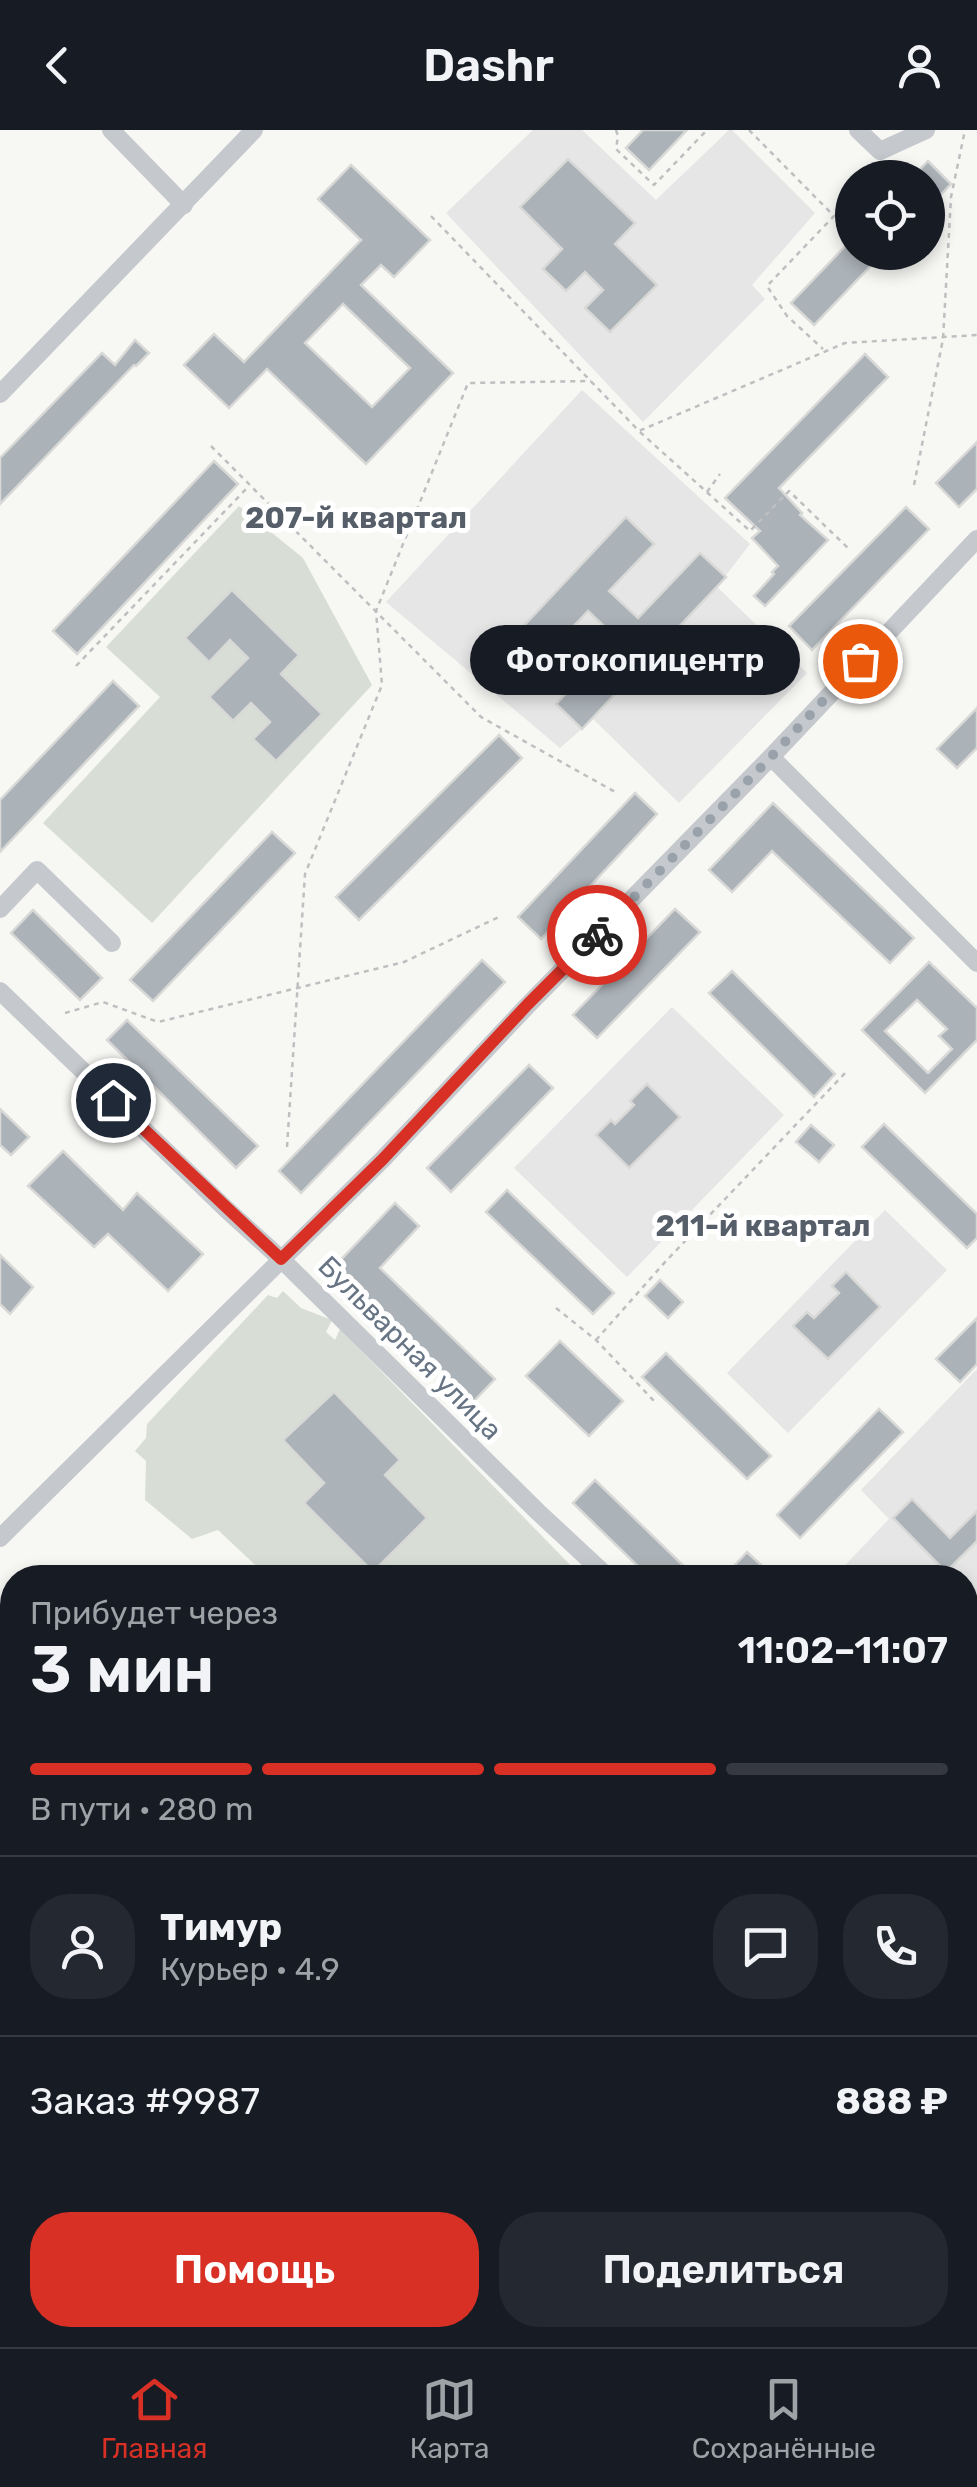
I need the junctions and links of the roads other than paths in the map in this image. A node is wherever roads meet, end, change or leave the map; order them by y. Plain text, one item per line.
1 (111, 130) edge
2 (254, 130) edge
3 (858, 130) edge
4 (926, 130) edge
5 (184, 206) junction
6 (0, 394) edge
7 (977, 539) edge
8 (771, 757) junction
9 (0, 909) edge
10 (112, 944) dead end
11 (977, 963) edge
12 (0, 991) edge
13 (281, 1259) junction
14 (0, 1538) edge
15 (595, 1565) edge

1 - 5 street
2 - 5 street
3 - 4 street
5 - 6 street
7 - 8 street
8 - 11 street
8 - 13 street
9 - 10 street
12 - 13 street, Бульварная улица
13 - 14 street
13 - 15 street, Бульварная улица

